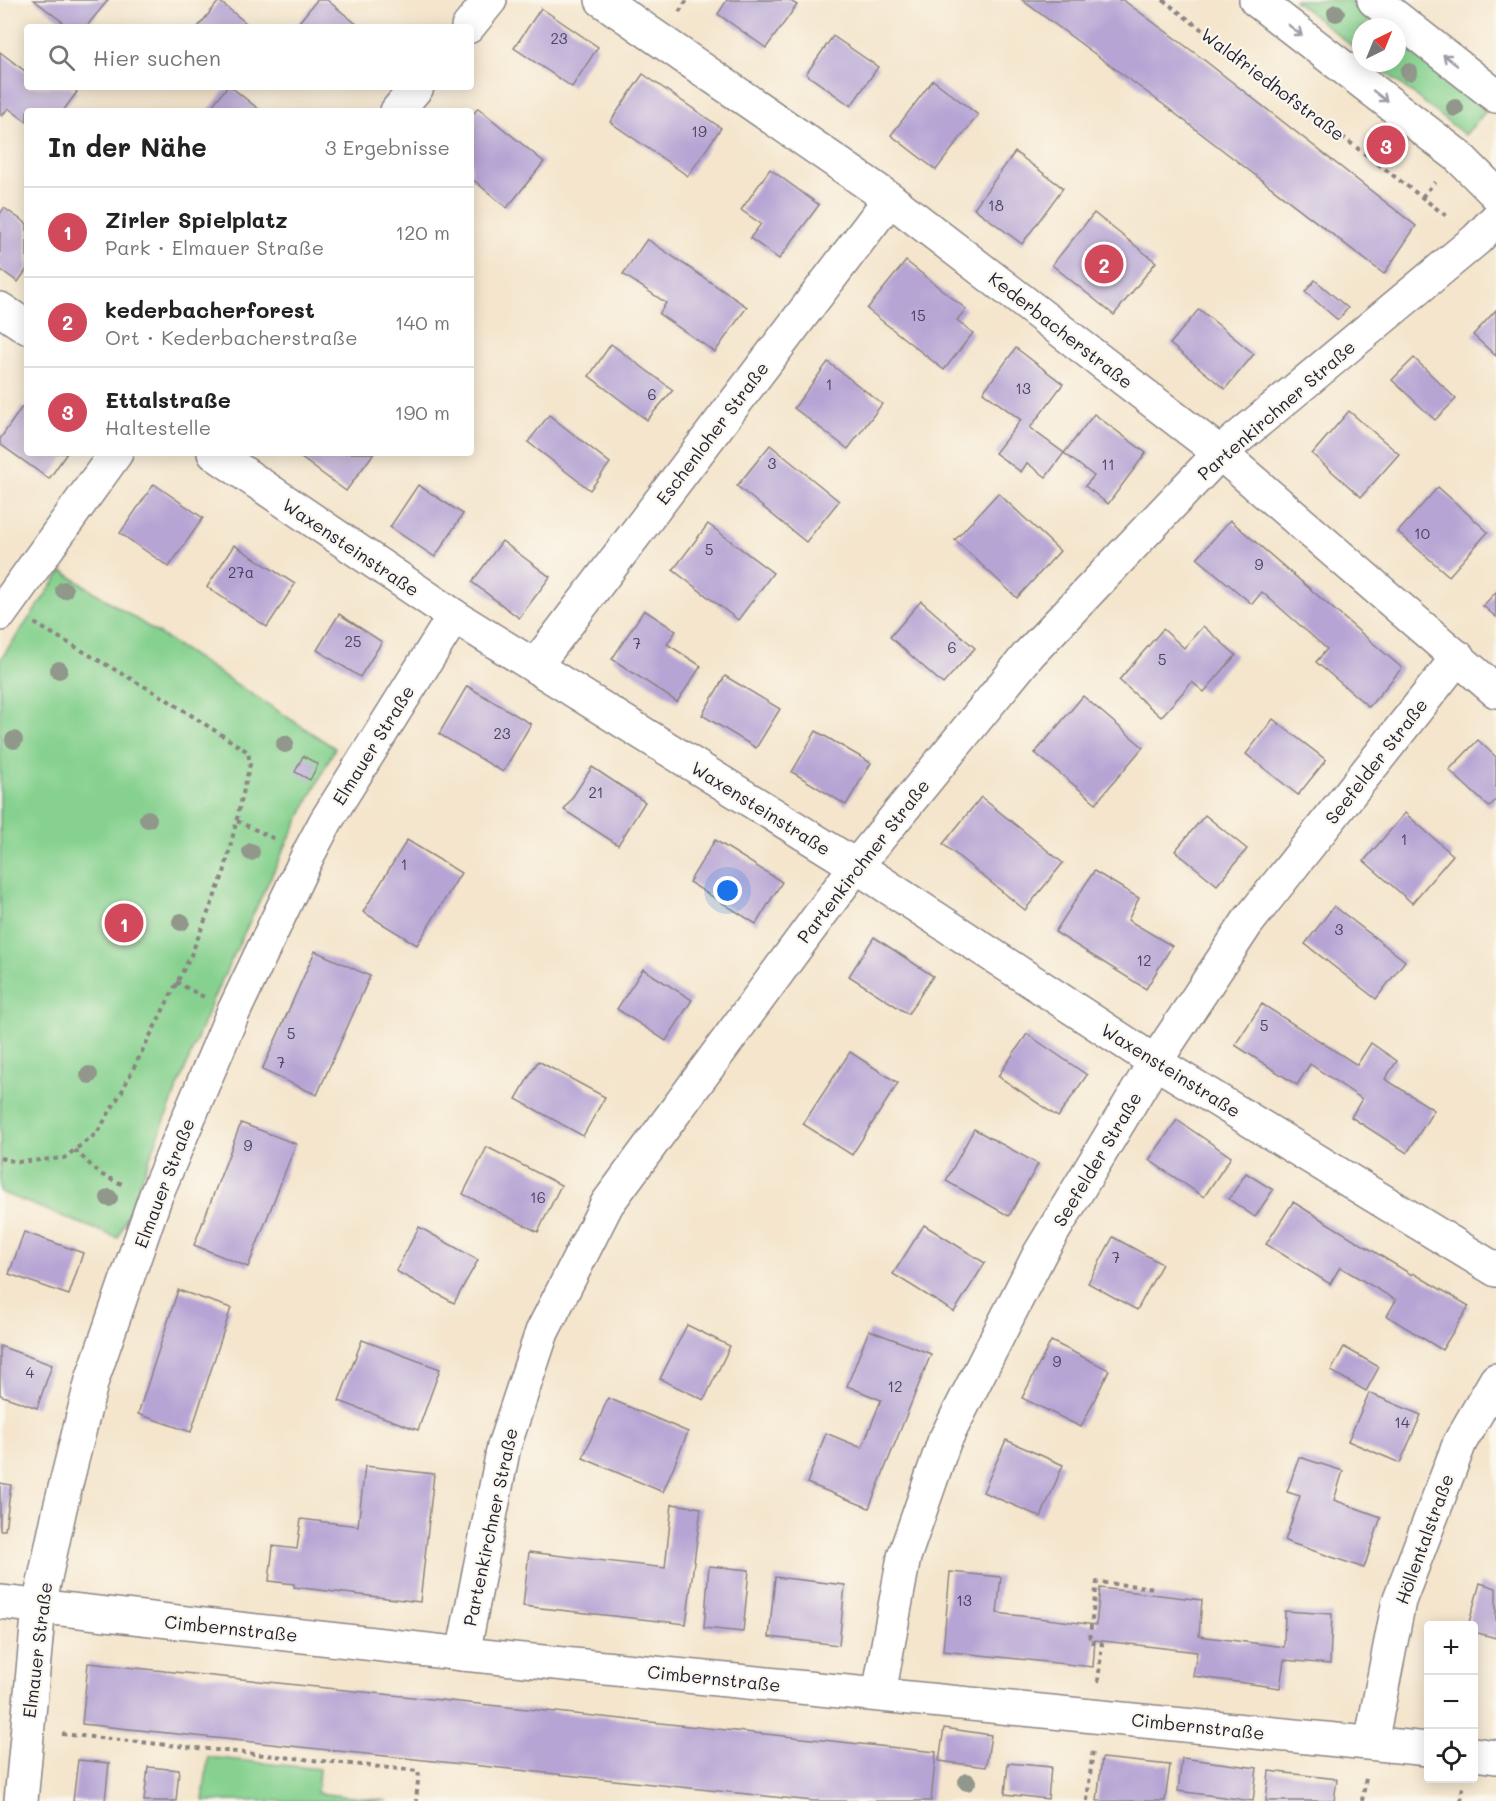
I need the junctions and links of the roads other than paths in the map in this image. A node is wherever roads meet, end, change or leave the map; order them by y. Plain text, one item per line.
1 (490, 0) edge
2 (602, 0) edge
3 (1256, 0) edge
4 (1374, 0) edge
5 (470, 24) edge
6 (414, 90) edge
7 (1496, 96) edge
8 (400, 108) edge
9 (1496, 194) edge
10 (890, 199) junction
11 (1486, 229) edge
12 (0, 309) edge
13 (24, 325) edge
14 (1221, 453) junction
15 (114, 456) edge
16 (218, 456) edge
17 (3, 610) edge
18 (454, 616) junction
19 (1458, 657) junction
20 (535, 666) junction
21 (1496, 691) edge
22 (856, 866) junction
23 (1155, 1062) junction
24 (1496, 1270) edge
25 (1496, 1380) edge
26 (0, 1602) edge
27 (39, 1606) junction
28 (463, 1654) junction
29 (879, 1694) junction
30 (1371, 1743) junction
31 (1424, 1749) edge
32 (1478, 1754) edge
33 (1496, 1756) edge
34 (21, 1801) edge

1 - 5 street
2 - 10 street, Kederbacherstraße
3 -> 9 street
7 -> 4 street
6 - 8 street
10 - 14 street, Kederbacherstraße
10 - 20 street, Eschenloher Straße
11 - 14 street, Partenkirchner Straße
12 - 13 street
14 - 19 street, Kederbacherstraße
14 - 22 street, Partenkirchner Straße
15 - 17 street
16 - 18 street, Waxensteinstraße
18 - 20 street, Waxensteinstraße
18 - 27 street, Elmauer Straße
19 - 21 street, Kederbacherstraße
19 - 23 street, Seefelder Straße
20 - 22 street, Waxensteinstraße
22 - 23 street, Waxensteinstraße
22 - 28 street, Partenkirchner Straße
23 - 24 street, Waxensteinstraße
23 - 29 street, Seefelder Straße
25 - 30 street, Höllentalstraße
26 - 27 street, Cimbernstraße
27 - 28 street, Cimbernstraße
27 - 34 street, Elmauer Straße
28 - 29 street, Cimbernstraße
29 - 30 street, Cimbernstraße
30 - 31 street, Cimbernstraße
32 - 33 street

